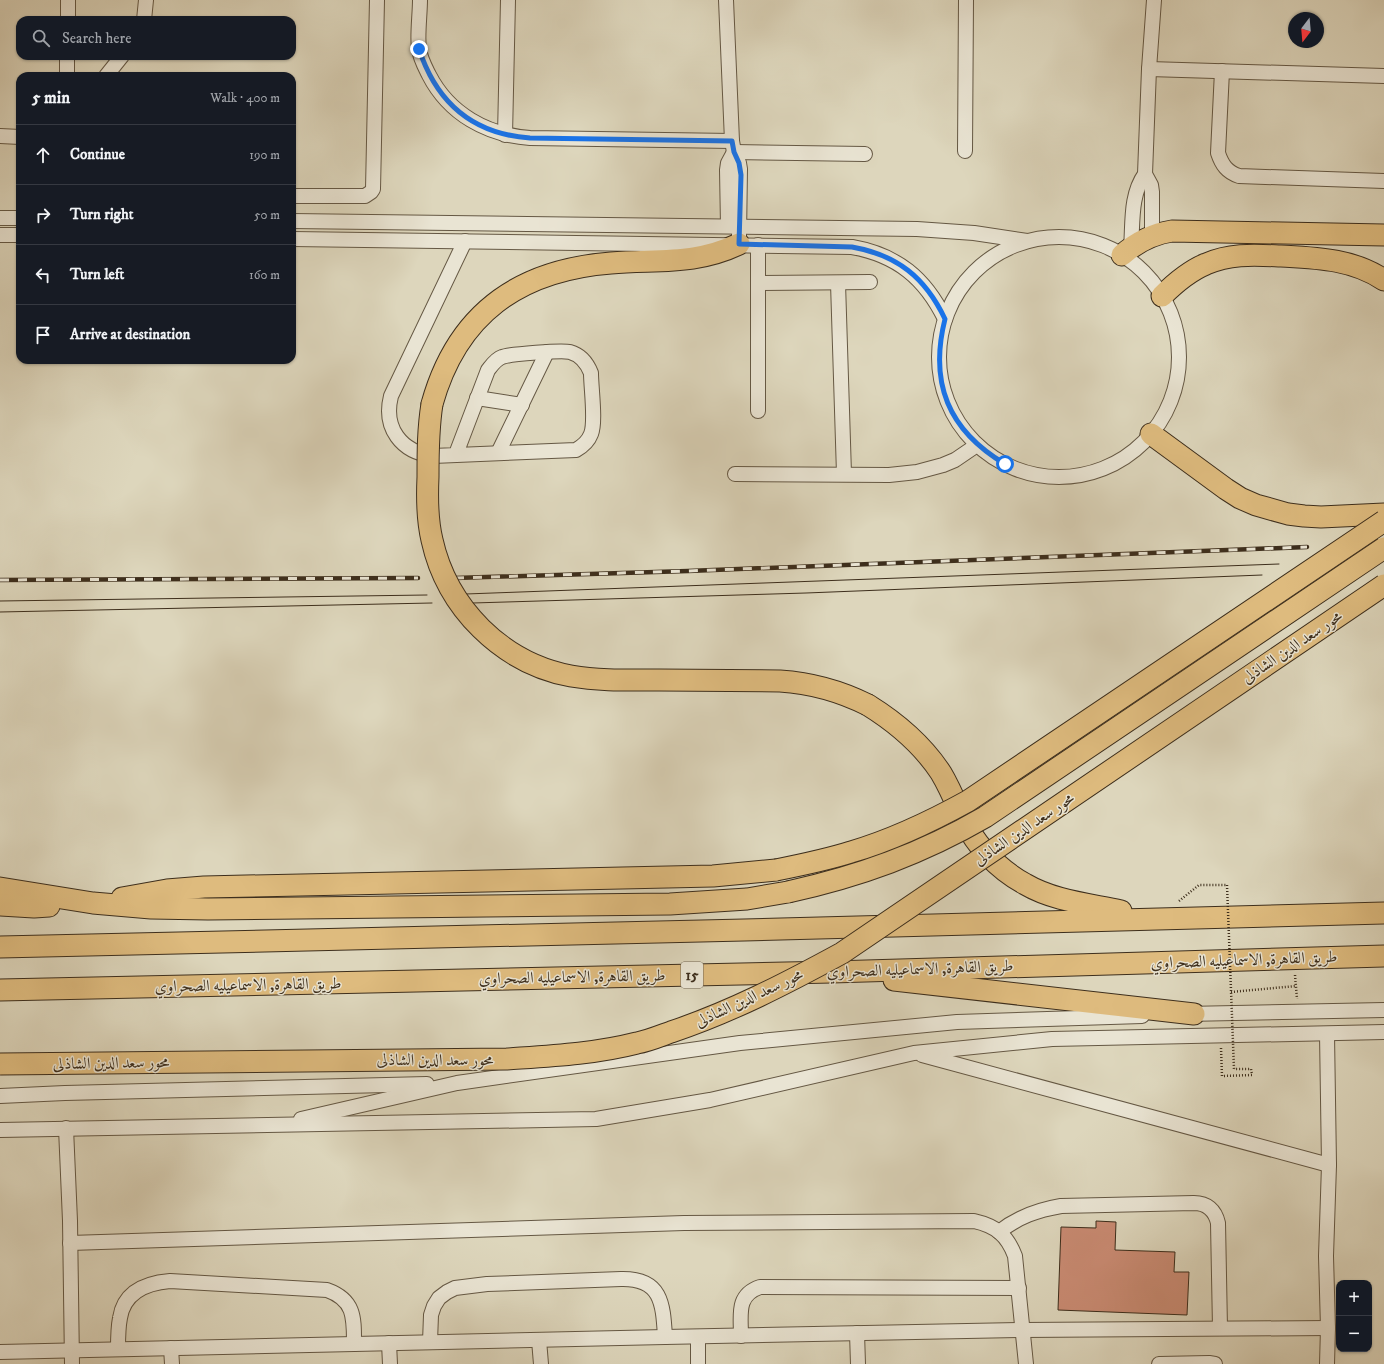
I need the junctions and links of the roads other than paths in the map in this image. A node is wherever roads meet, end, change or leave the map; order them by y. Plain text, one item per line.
1 (68, 0) edge
2 (146, 0) edge
3 (377, 0) edge
4 (420, 0) edge
5 (508, 0) edge
6 (726, 0) edge
7 (966, 0) edge
8 (1154, 0) edge
9 (68, 16) edge
10 (144, 16) edge
11 (67, 60) edge
12 (119, 60) edge
13 (1149, 69) junction
14 (1222, 71) junction
15 (67, 72) edge
16 (109, 72) edge
17 (1384, 76) edge
18 (505, 135) junction
19 (0, 136) edge
20 (16, 137) edge
21 (733, 146) junction
22 (965, 151) dead end
23 (865, 154) dead end
24 (1145, 174) junction
25 (1384, 181) edge
26 (296, 196) edge
27 (0, 218) edge
28 (16, 218) edge
29 (296, 221) edge
30 (374, 222) junction
31 (426, 223) junction
32 (0, 235) edge
33 (1384, 235) edge
34 (16, 236) edge
35 (741, 236) junction
36 (1152, 236) junction
37 (296, 239) edge
38 (374, 240) junction
39 (426, 240) junction
40 (465, 241) junction
41 (1029, 241) junction
42 (1127, 252) junction
43 (1384, 280) edge
44 (870, 282) dead end
45 (758, 283) junction
46 (838, 283) junction
47 (1162, 296) junction
48 (945, 319) junction
49 (547, 352) junction
50 (477, 398) junction
51 (522, 405) junction
52 (758, 411) dead end
53 (1151, 434) junction
54 (977, 444) junction
55 (498, 453) junction
56 (456, 454) junction
57 (734, 474) dead end
58 (844, 474) junction
59 (1384, 514) edge
60 (1384, 521) edge
61 (1384, 548) edge
62 (1384, 585) edge
63 (0, 888) edge
64 (93, 903) junction
65 (0, 905) edge
66 (1384, 913) edge
67 (1157, 918) junction
68 (0, 947) edge
69 (1384, 956) edge
70 (832, 972) junction
71 (0, 990) edge
72 (1384, 1010) edge
73 (1194, 1014) junction
74 (1384, 1032) edge
75 (1327, 1034) junction
76 (914, 1053) junction
77 (0, 1064) edge
78 (457, 1083) junction
79 (0, 1096) edge
80 (272, 1126) junction
81 (66, 1128) junction
82 (0, 1130) edge
83 (1329, 1164) junction
84 (999, 1232) junction
85 (70, 1243) junction
86 (1019, 1288) junction
87 (1220, 1328) junction
88 (1328, 1328) junction
89 (1023, 1330) junction
90 (857, 1333) junction
91 (741, 1336) junction
92 (664, 1337) junction
93 (698, 1337) junction
94 (539, 1340) junction
95 (430, 1342) junction
96 (389, 1343) junction
97 (354, 1344) junction
98 (172, 1348) junction
99 (118, 1349) junction
100 (72, 1350) junction
101 (0, 1352) edge
102 (72, 1364) edge
103 (172, 1364) edge
104 (390, 1364) edge
105 (541, 1364) edge
106 (698, 1364) edge
107 (858, 1364) edge
108 (1026, 1364) edge
109 (1159, 1364) edge
110 (1215, 1364) edge
111 (1327, 1364) edge

1 - 9 street
2 - 10 street
3 - 26 street
4 - 18 street
5 - 18 street
6 - 21 street
7 - 22 street
8 - 13 street
11 - 15 street
12 - 16 street
13 - 14 street
13 - 24 street
14 - 17 street
14 - 25 street
18 - 21 street
19 - 20 street
21 - 23 street
21 - 35 street
24 - 36 street
24 - 42 street
27 - 28 street
29 - 30 street
30 - 31 street
30 - 38 street
31 - 35 street
31 - 39 street
32 - 34 street
33 - 36 highway
35 - 40 street
35 - 41 street
35 - 45 street
35 - 48 street
35 - 67 highway, bridge
36 - 42 highway
37 - 38 street
38 - 39 street
39 - 40 street
40 - 56 street
41 - 42 street
41 - 48 street
42 - 47 street
43 - 47 highway
44 - 46 street
45 - 46 street
45 - 52 street
46 - 58 street
47 - 53 street
48 - 54 street
49 - 50 street
49 - 51 street
49 - 55 street
50 - 51 street
50 - 56 street
51 - 55 street
53 - 54 street
53 - 59 highway
54 - 58 street
55 - 56 street
57 - 58 street
60 - 64 highway, bridge
61 - 64 highway, محور سعد الدين الشاذلى, bridge
62 - 77 highway, محور سعد الدين الشاذلى, bridge
63 - 64 highway
64 - 65 highway
66 - 67 highway
67 - 68 highway
69 - 70 highway, طريق القاهرة, الاسماعيليه الصحراوي / 15
70 - 71 highway, طريق القاهرة, الاسماعيليه الصحراوي / 15
70 - 73 highway
72 - 73 street
73 - 78 street
74 - 75 street
75 - 76 street
75 - 83 street
76 - 80 street
76 - 83 street
78 - 79 street
78 - 80 street
80 - 81 street
81 - 82 street
81 - 85 street
83 - 88 street
84 - 85 street
84 - 86 street
84 - 87 street
85 - 100 street
86 - 89 street
86 - 91 street
87 - 88 street
87 - 89 street
88 - 111 street
89 - 90 street
89 - 108 street
90 - 91 street
90 - 107 street
91 - 93 street
92 - 93 street
92 - 94 street
92 - 95 street
93 - 106 street
94 - 95 street
94 - 105 street
95 - 96 street
96 - 97 street
96 - 104 street
97 - 98 street
97 - 99 street
98 - 99 street
98 - 103 street
99 - 100 street
100 - 101 street
100 - 102 street
109 - 110 street

